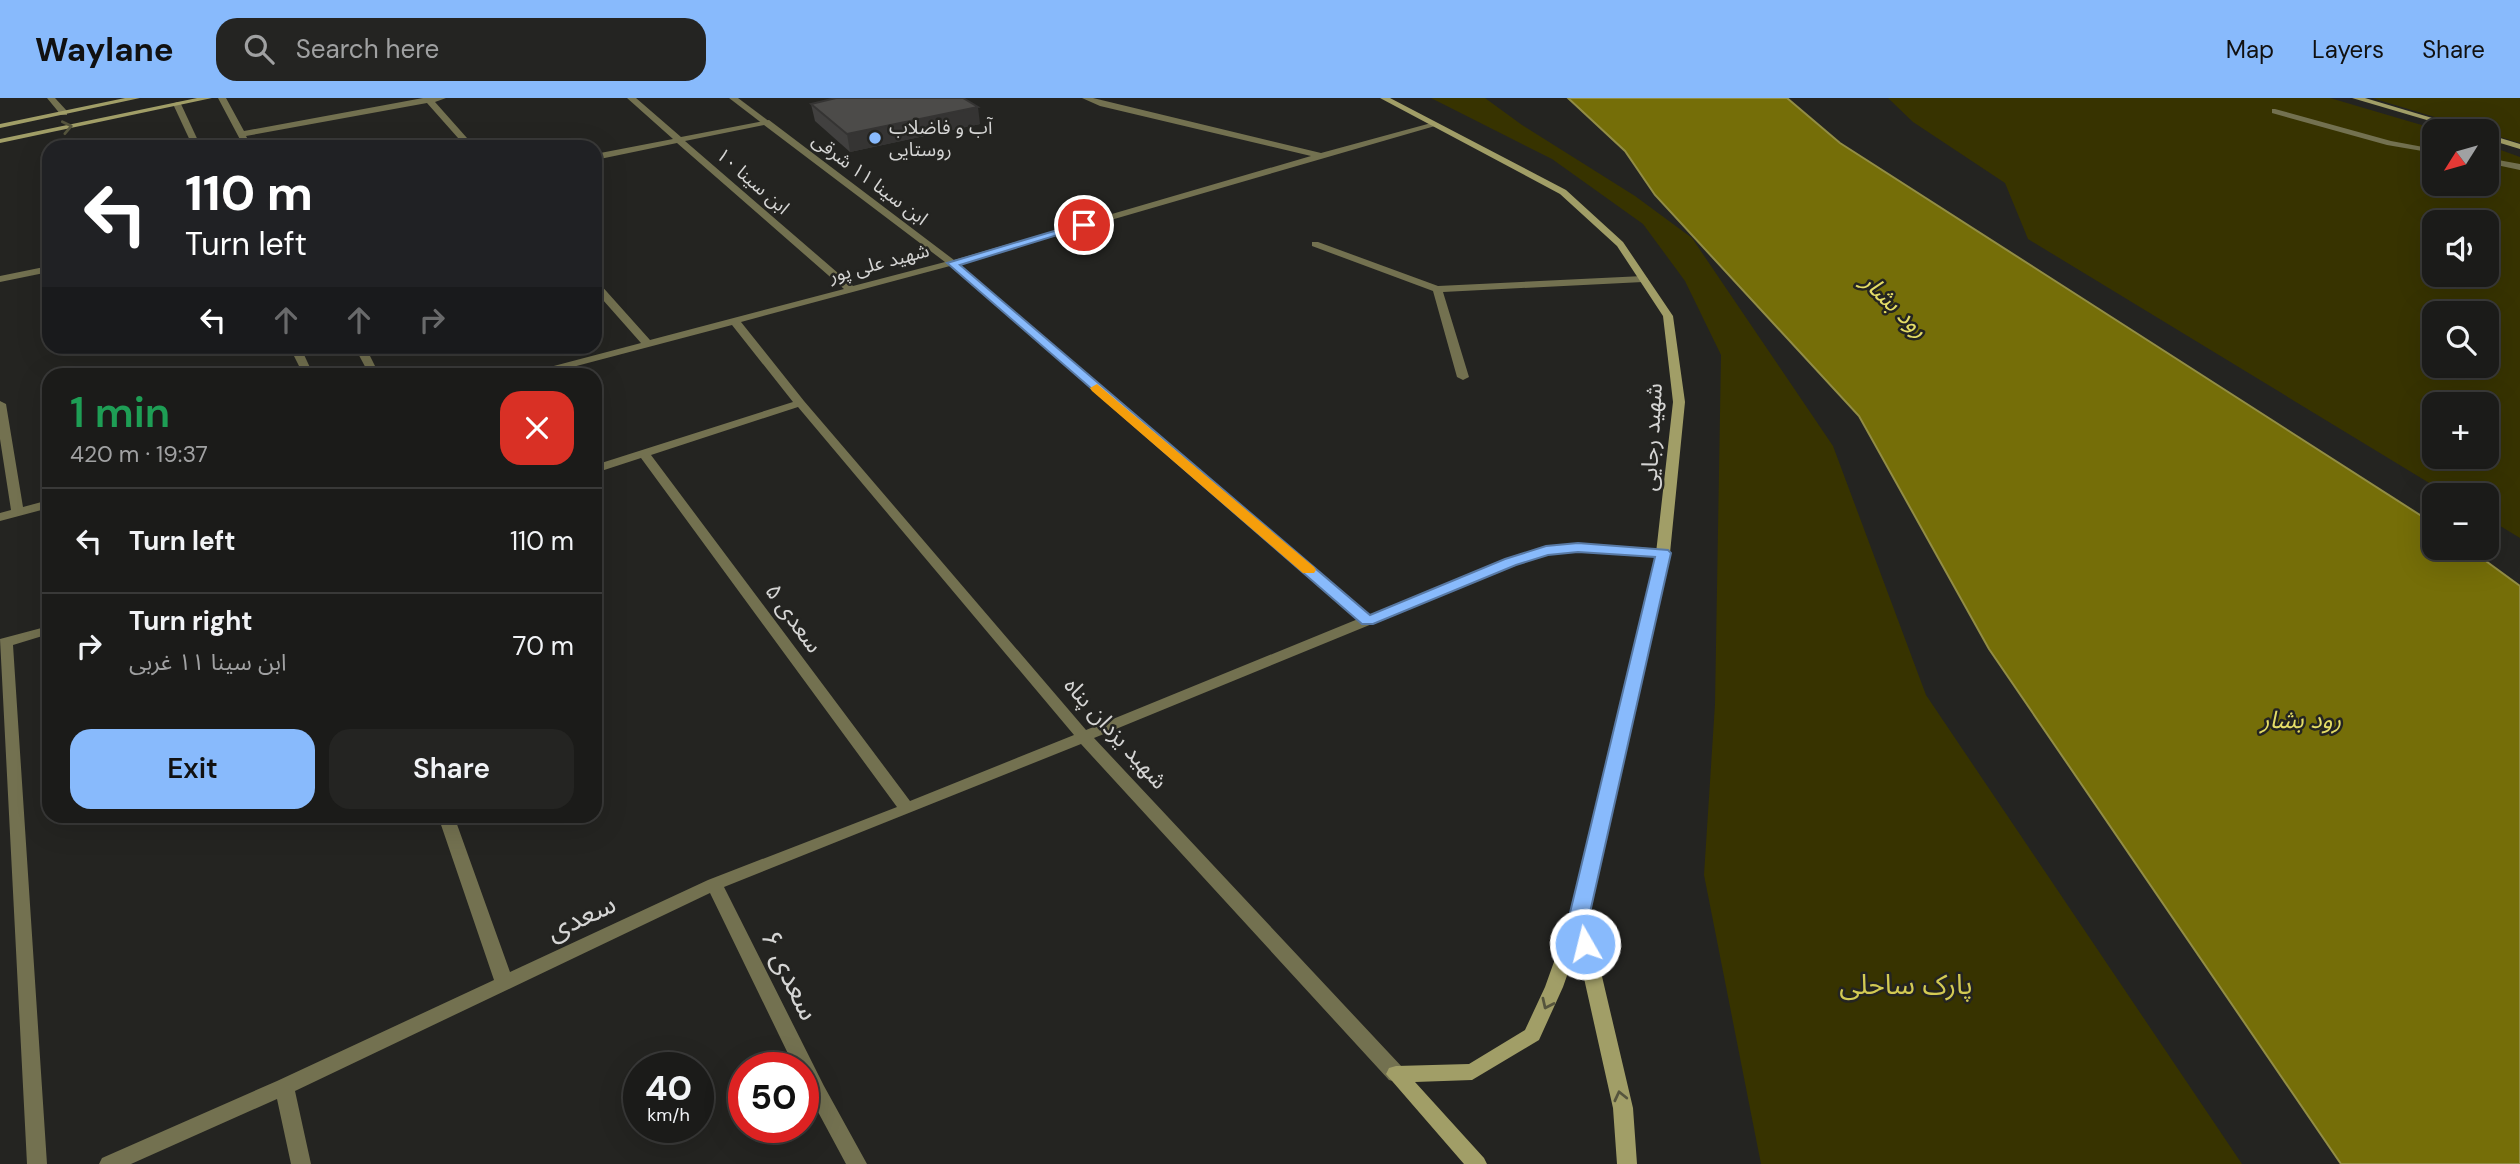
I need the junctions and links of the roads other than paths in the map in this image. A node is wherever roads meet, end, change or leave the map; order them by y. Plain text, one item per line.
1 (51, 98) edge
2 (136, 98) edge
3 (208, 98) edge
4 (222, 98) edge
5 (442, 98) edge
6 (631, 98) edge
7 (733, 98) edge
8 (1086, 98) edge
9 (1107, 98) edge
10 (1384, 98) edge
11 (2356, 98) edge
12 (428, 99) edge
13 (1098, 103) junction
14 (177, 104) junction
15 (2275, 111) dead end
16 (64, 113) junction
17 (2430, 119) edge
18 (766, 122) junction
19 (1432, 124) junction
20 (0, 126) edge
21 (241, 134) junction
22 (194, 140) edge
23 (244, 140) edge
24 (465, 140) edge
25 (679, 140) junction
26 (2499, 140) edge
27 (0, 141) edge
28 (2520, 147) edge
29 (2422, 149) edge
30 (602, 156) edge
31 (1322, 156) junction
32 (2499, 163) edge
33 (2520, 167) edge
34 (1315, 244) dead end
35 (952, 263) junction
36 (42, 270) edge
37 (0, 279) edge
38 (1643, 279) junction
39 (1437, 289) junction
40 (851, 290) junction
41 (602, 293) edge
42 (735, 321) junction
43 (648, 344) junction
44 (558, 368) edge
45 (1463, 377) dead end
46 (800, 403) junction
47 (0, 404) edge
48 (645, 454) junction
49 (602, 468) edge
50 (42, 506) edge
51 (18, 512) junction
52 (0, 517) edge
53 (1663, 553) junction
54 (1368, 621) junction
55 (42, 632) edge
56 (3, 643) edge
57 (1084, 737) junction
58 (907, 809) junction
59 (448, 823) edge
60 (714, 884) junction
61 (1579, 917) junction
62 (504, 982) junction
63 (1396, 1074) junction
64 (284, 1087) junction
65 (37, 1164) edge
66 (109, 1164) edge
67 (301, 1164) edge
68 (858, 1164) edge
69 (1477, 1164) edge
70 (1627, 1164) edge

1 - 16 street
2 - 16 main road
3 - 14 main road
4 - 21 street
5 - 12 street
6 - 25 street, ابن سینا ۱۰
7 - 18 street, ابن سینا ۱۱ شرقی
8 - 13 street
9 - 13 street
10 - 19 main road, شهید رجایی
11 - 17 main road
12 - 21 street
12 - 24 street
13 - 31 street
14 - 22 street
27 -> 14 main road
15 - 29 street
16 - 20 main road
18 - 25 street
18 - 35 street, ابن سینا ۱۱ شرقی
19 - 31 street, شهید علی پور
19 - 38 main road, شهید رجایی
21 - 23 street
25 - 30 street
25 - 40 street, ابن سینا ۱۰
26 - 28 main road
31 - 35 street, شهید علی پور
32 - 33 street
34 - 39 street
35 - 40 street, شهید علی پور
35 - 54 street, ابن سینا ۱۱ شرقی
36 - 37 street
38 - 39 street
38 - 53 main road, شهید رجایی
39 - 45 street
40 - 42 street, شهید علی پور
41 - 43 street
42 - 43 street, شهید علی پور
42 - 46 street, شهید یزدان پناه
43 - 44 street, شهید علی پور
46 - 48 street
46 - 57 street, شهید یزدان پناه
47 - 51 street
48 - 49 street
48 - 58 street, سعدی ۵
50 - 51 street
51 - 52 street
53 - 54 street, سعدی
53 - 61 main road, شهید رجایی
54 - 57 street, سعدی
55 - 56 street
56 - 65 street
57 - 58 street, سعدی
57 - 63 street, شهید یزدان پناه
58 - 60 street, سعدی
59 - 62 street
60 - 62 street, سعدی
60 - 68 street, سعدی ۶
61 -> 63 main road, شهید رجایی
70 -> 61 main road
62 - 64 street, سعدی
63 - 69 main road, شهید یزدان پناه
64 - 66 street, سعدی
64 - 67 street

